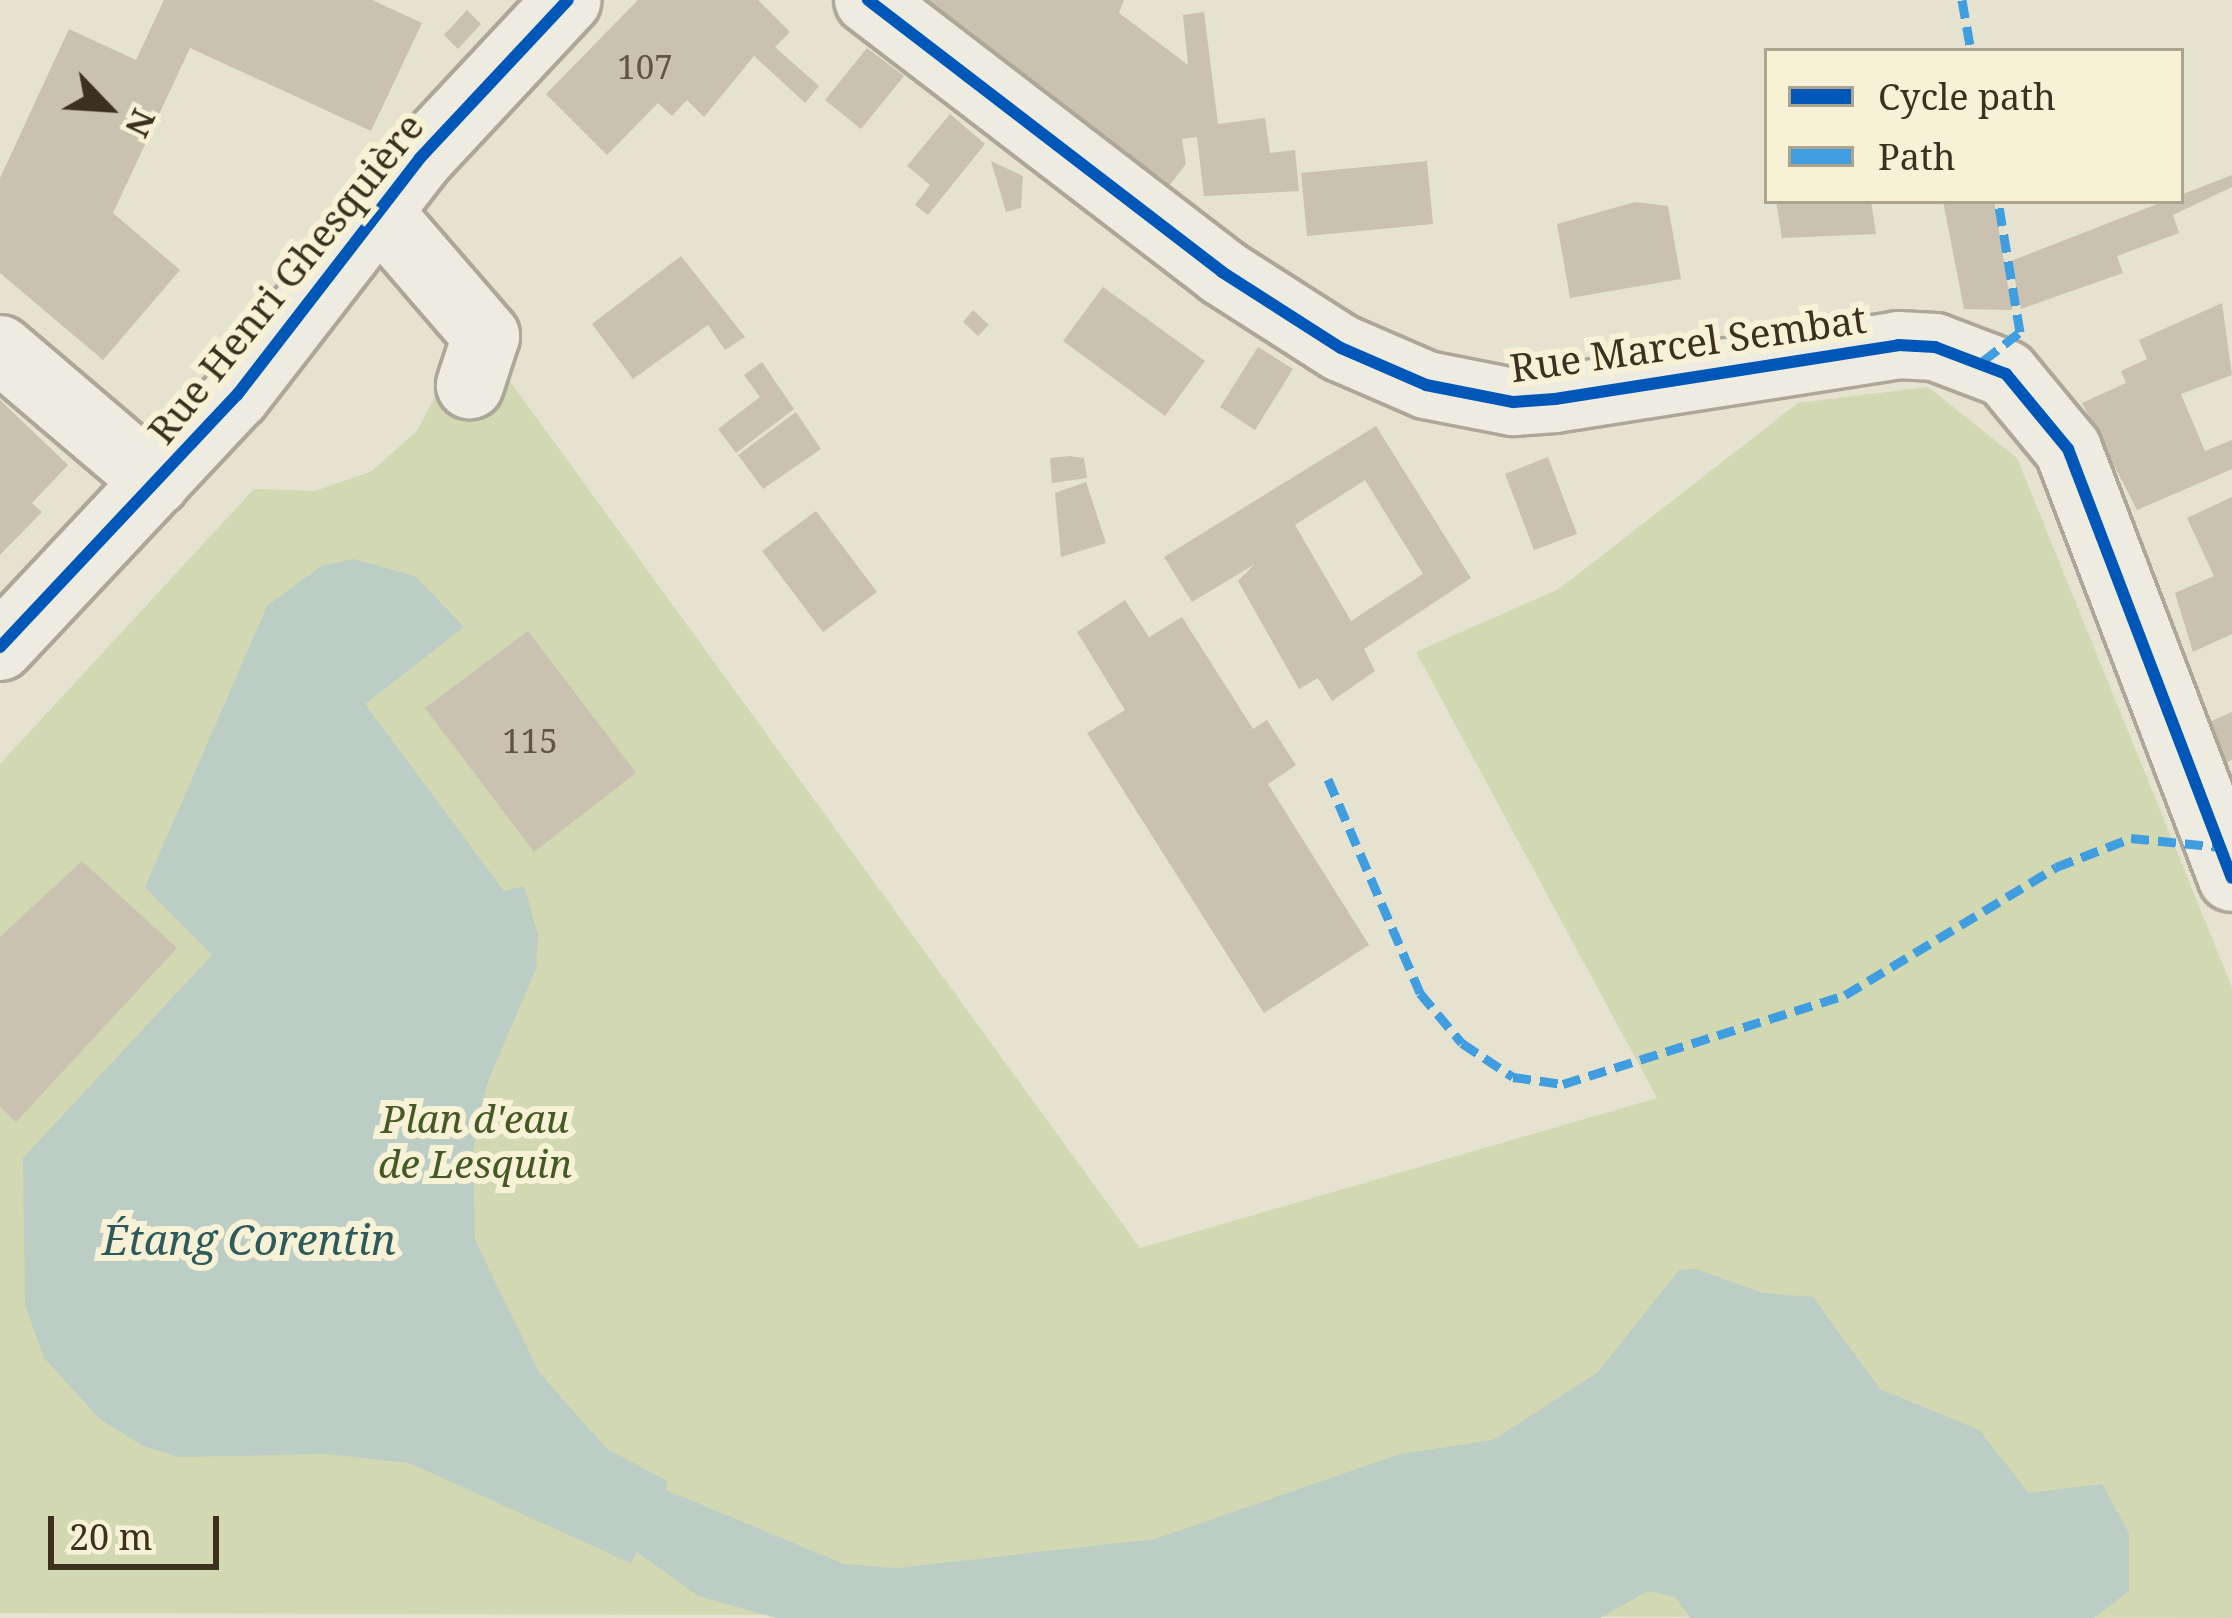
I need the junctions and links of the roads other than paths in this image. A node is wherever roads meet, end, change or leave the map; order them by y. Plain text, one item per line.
1 (568, 0) edge
2 (868, 0) edge
3 (379, 212) junction
4 (0, 349) edge
5 (470, 385) dead end
6 (156, 482) junction
7 (0, 647) edge
8 (2232, 878) edge

1 - 3 street, Rue Henri Ghesquière
2 - 8 street, Rue Marcel Sembat
3 - 5 street
3 - 6 street, Rue Henri Ghesquière
4 - 6 street
6 - 7 street, Rue Henri Ghesquière

